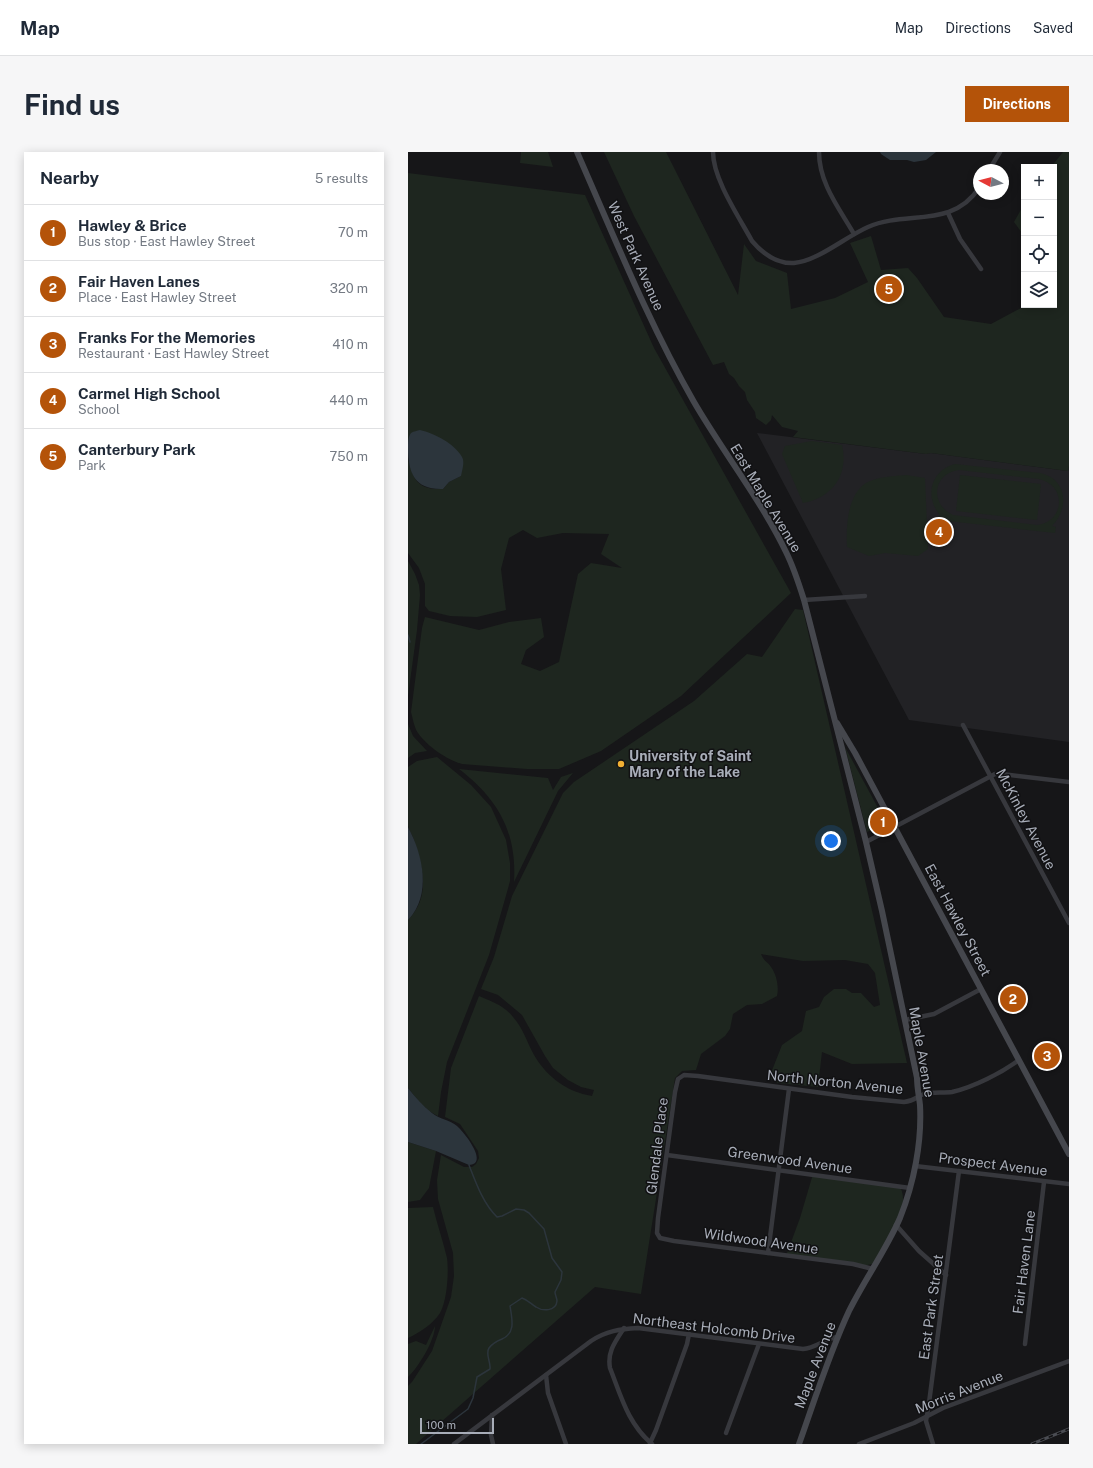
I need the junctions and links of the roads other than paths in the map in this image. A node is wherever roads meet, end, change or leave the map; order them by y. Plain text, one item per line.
1 (577, 152) edge
2 (713, 152) edge
3 (819, 152) edge
4 (1000, 152) edge
5 (993, 164) edge
6 (973, 196) edge
7 (948, 213) junction
8 (854, 234) junction
9 (981, 269) dead end
10 (675, 368) joint
11 (865, 596) dead end
12 (804, 600) junction
13 (834, 719) junction
14 (963, 725) dead end
15 (990, 776) junction
16 (1069, 782) edge
17 (895, 828) junction
18 (866, 842) junction
19 (1068, 920) edge
20 (981, 989) junction
21 (905, 1020) junction
22 (1019, 1060) junction
23 (687, 1075) joint
24 (789, 1089) junction
25 (918, 1097) junction
26 (1069, 1154) edge
27 (667, 1155) junction
28 (915, 1166) junction
29 (778, 1170) junction
30 (959, 1171) junction
31 (1044, 1182) junction
32 (1069, 1184) edge
33 (910, 1188) junction
34 (658, 1225) joint
35 (896, 1225) junction
36 (768, 1253) junction
37 (873, 1269) junction
38 (946, 1275) junction
39 (624, 1328) junction
40 (689, 1334) junction
41 (837, 1338) junction
42 (759, 1344) junction
43 (1025, 1344) dead end
44 (1069, 1361) edge
45 (546, 1375) junction
46 (492, 1415) junction
47 (927, 1416) junction
48 (726, 1433) dead end
49 (651, 1443) edge
50 (454, 1444) edge
51 (493, 1444) edge
52 (566, 1444) edge
53 (799, 1444) edge
54 (859, 1444) edge
55 (933, 1444) edge

1 - 10 main road, West Park Avenue
2 - 8 street
3 - 8 street
4 - 5 street
6 - 7 street
7 - 8 street
7 - 9 street
10 - 12 main road, East Maple Avenue
11 - 12 street
12 - 13 main road, East Maple Avenue
13 - 17 main road, East Hawley Street
13 - 18 main road, Maple Avenue
14 - 15 street, McKinley Avenue
15 - 16 street
15 - 17 street
15 - 19 street, McKinley Avenue
17 - 18 street
17 - 20 main road, East Hawley Street
18 - 21 main road, Maple Avenue
20 - 21 street
20 - 22 main road, East Hawley Street
21 - 25 main road, Maple Avenue
22 - 25 street, North Norton Avenue
22 - 26 main road, East Hawley Street
23 - 24 street, North Norton Avenue
23 - 27 street, Glendale Place
24 - 25 street, North Norton Avenue
24 - 29 street
25 - 28 main road, Maple Avenue
27 - 29 street, Greenwood Avenue
27 - 34 street, Glendale Place
28 - 30 street, Prospect Avenue
28 - 33 main road, Maple Avenue
29 - 33 street, Greenwood Avenue
29 - 36 street
30 - 31 street, Prospect Avenue
30 - 38 street, East Park Street
31 - 32 street, Prospect Avenue
31 - 43 street, Fair Haven Lane
33 - 35 main road, Maple Avenue
34 - 36 street, Wildwood Avenue
35 - 37 main road, Maple Avenue
35 - 38 street
36 - 37 street, Wildwood Avenue
37 - 41 main road, Maple Avenue
38 - 47 street, East Park Street
39 - 40 street, Northeast Holcomb Drive
39 - 45 street, Northeast Holcomb Drive
39 - 49 street
40 - 42 street, Northeast Holcomb Drive
40 - 49 street
41 - 42 street, Northeast Holcomb Drive
41 - 53 main road, Maple Avenue
42 - 48 street
44 - 47 street, Morris Avenue
45 - 46 street, Northeast Holcomb Drive
45 - 52 street
46 - 50 street, Northeast Holcomb Drive
46 - 51 street
47 - 54 street, Morris Avenue
47 - 55 street, East Park Street

